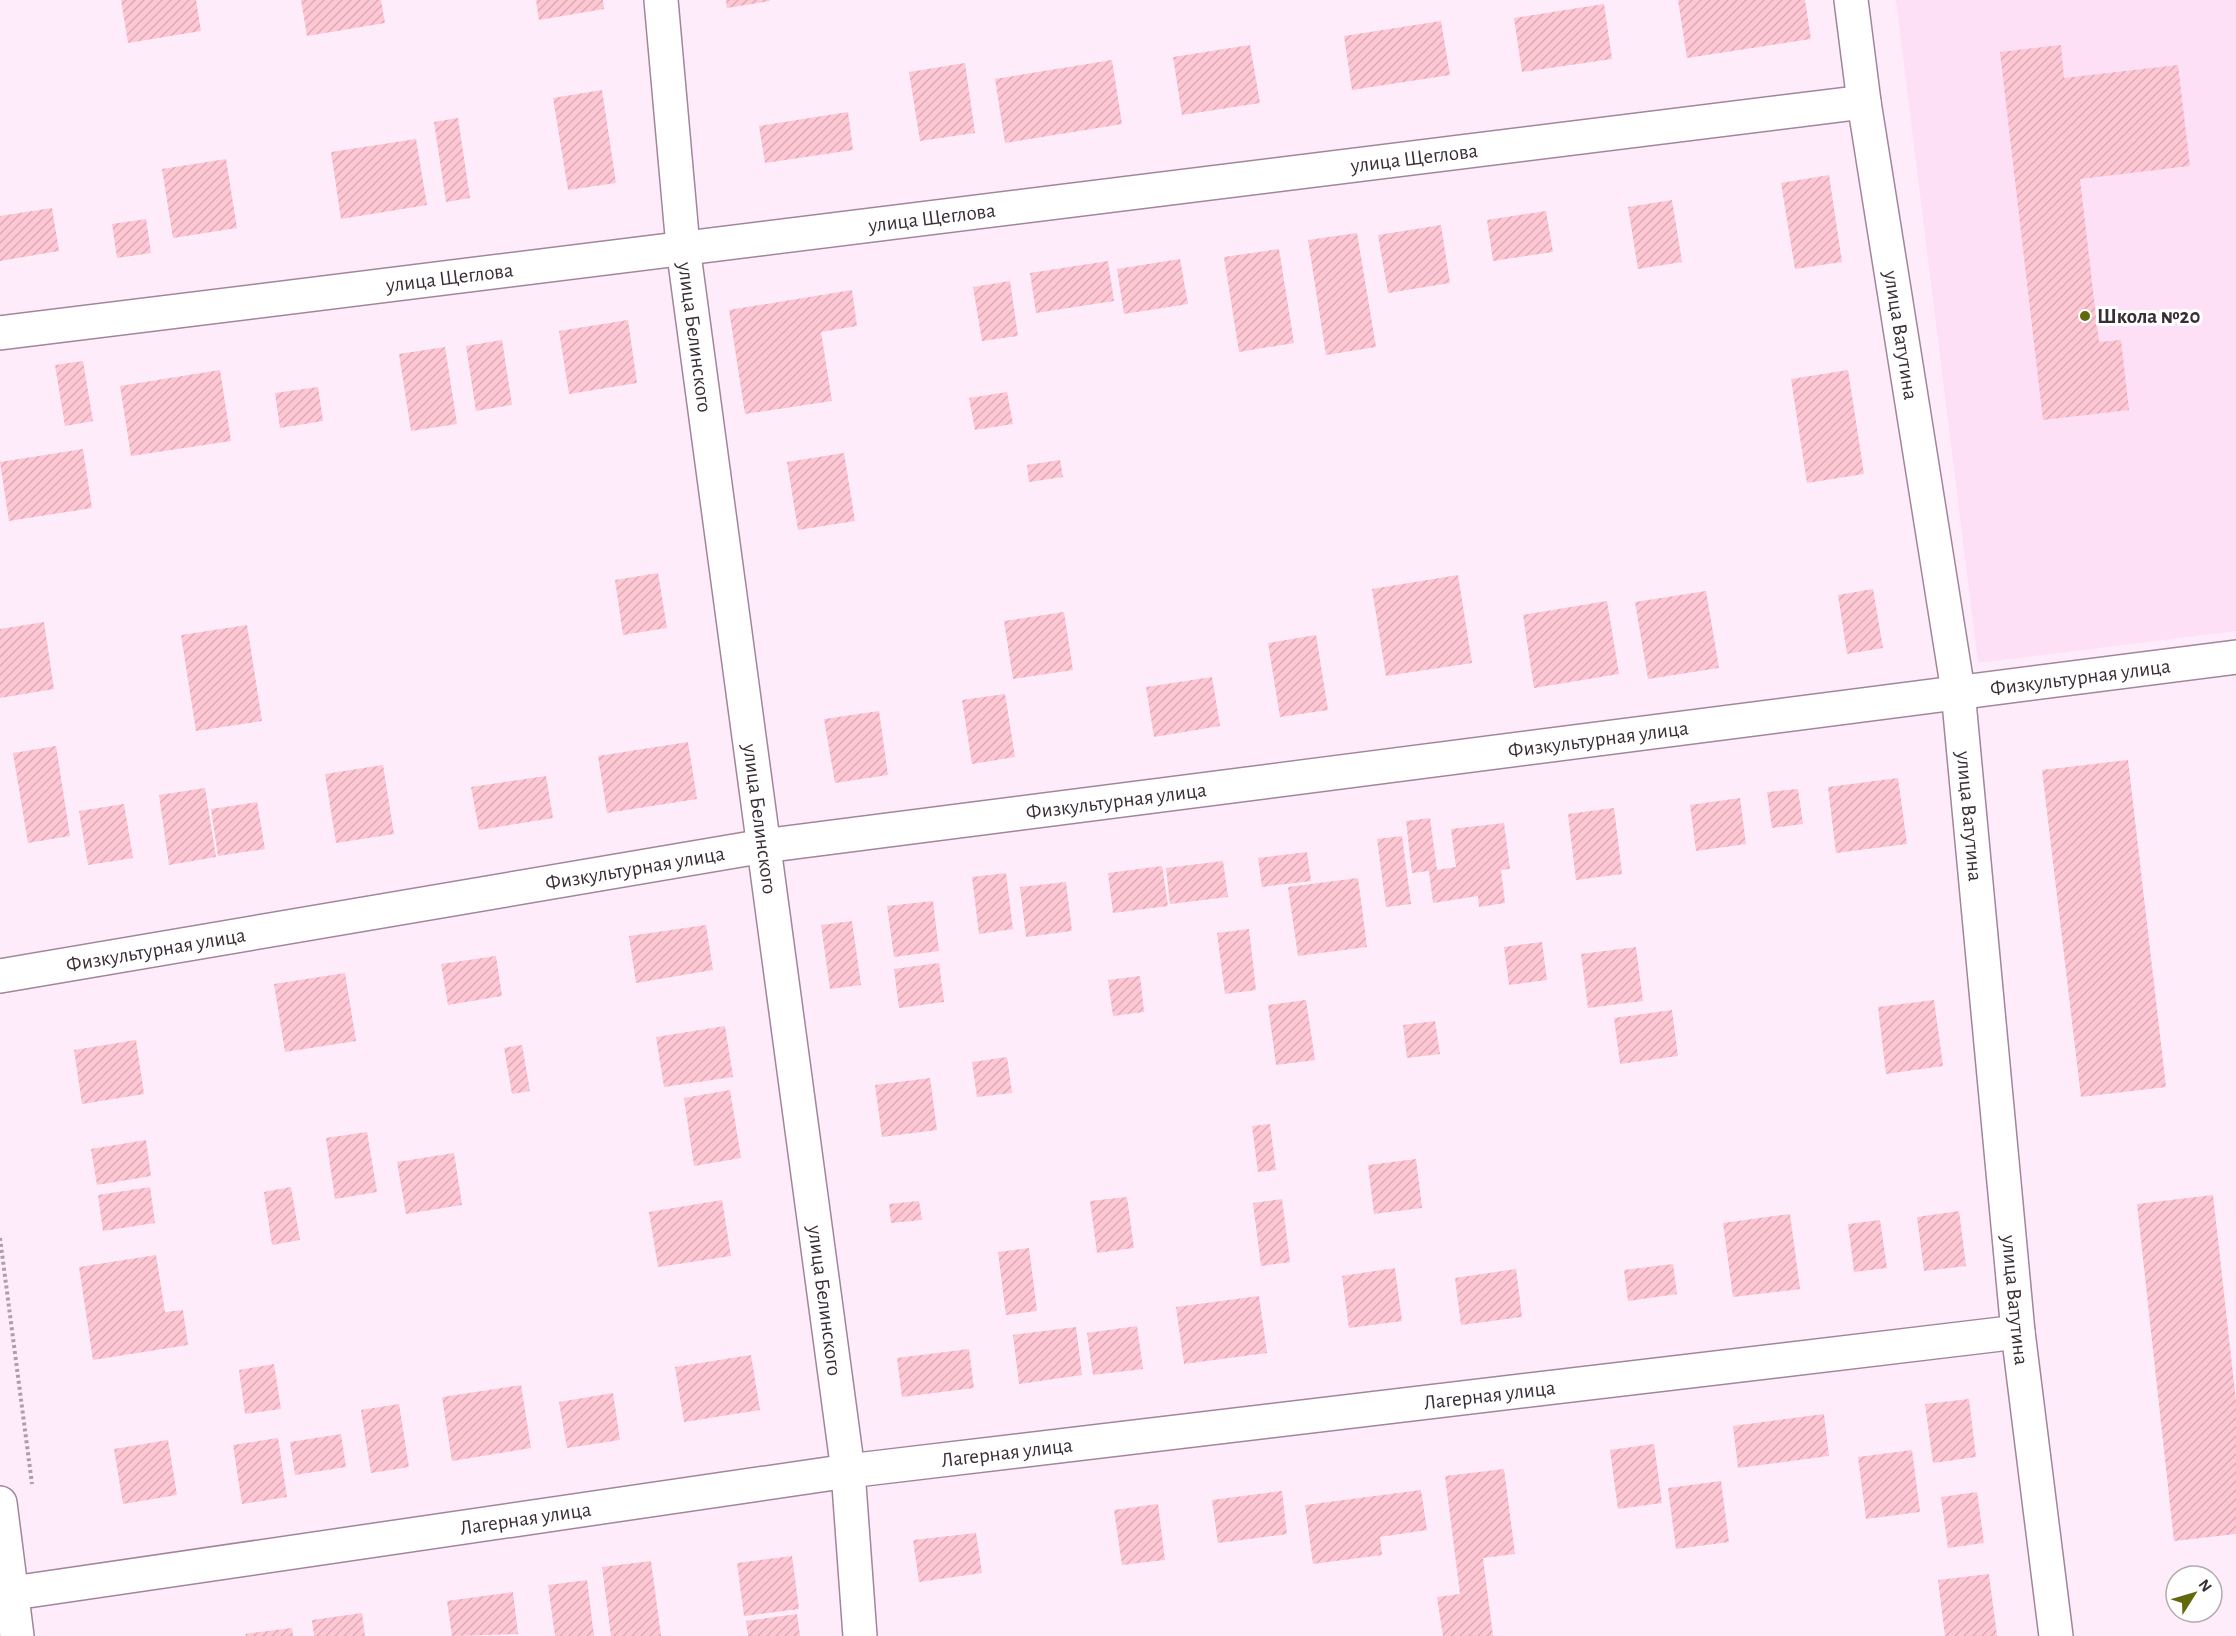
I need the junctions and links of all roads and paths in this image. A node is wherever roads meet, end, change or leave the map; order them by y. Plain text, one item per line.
1 (661, 0) edge
2 (1851, 0) edge
3 (1864, 102) junction
4 (683, 247) junction
5 (0, 333) edge
6 (2236, 657) edge
7 (1958, 691) junction
8 (765, 846) junction
9 (0, 976) edge
10 (0, 1238) edge
11 (2018, 1332) junction
12 (848, 1471) junction
13 (33, 1495) dead end
14 (0, 1503) edge
15 (6, 1594) edge
16 (17, 1636) edge
17 (860, 1636) edge
18 (2056, 1636) edge

1 - 4 street, улица Белинского
2 - 3 street, улица Ватутина
3 - 4 street, улица Щеглова
3 - 7 street, улица Ватутина
4 - 5 street, улица Щеглова
4 - 8 street, улица Белинского
6 - 7 street, Физкультурная улица
7 - 8 street, Физкультурная улица
7 - 11 street, улица Ватутина
8 - 9 street, Физкультурная улица
8 - 12 street, улица Белинского
10 - 13 path
11 - 12 street, Лагерная улица
11 - 18 street, улица Ватутина
12 - 15 street, Лагерная улица
12 - 17 street, улица Белинского
14 - 15 street
15 - 16 street

